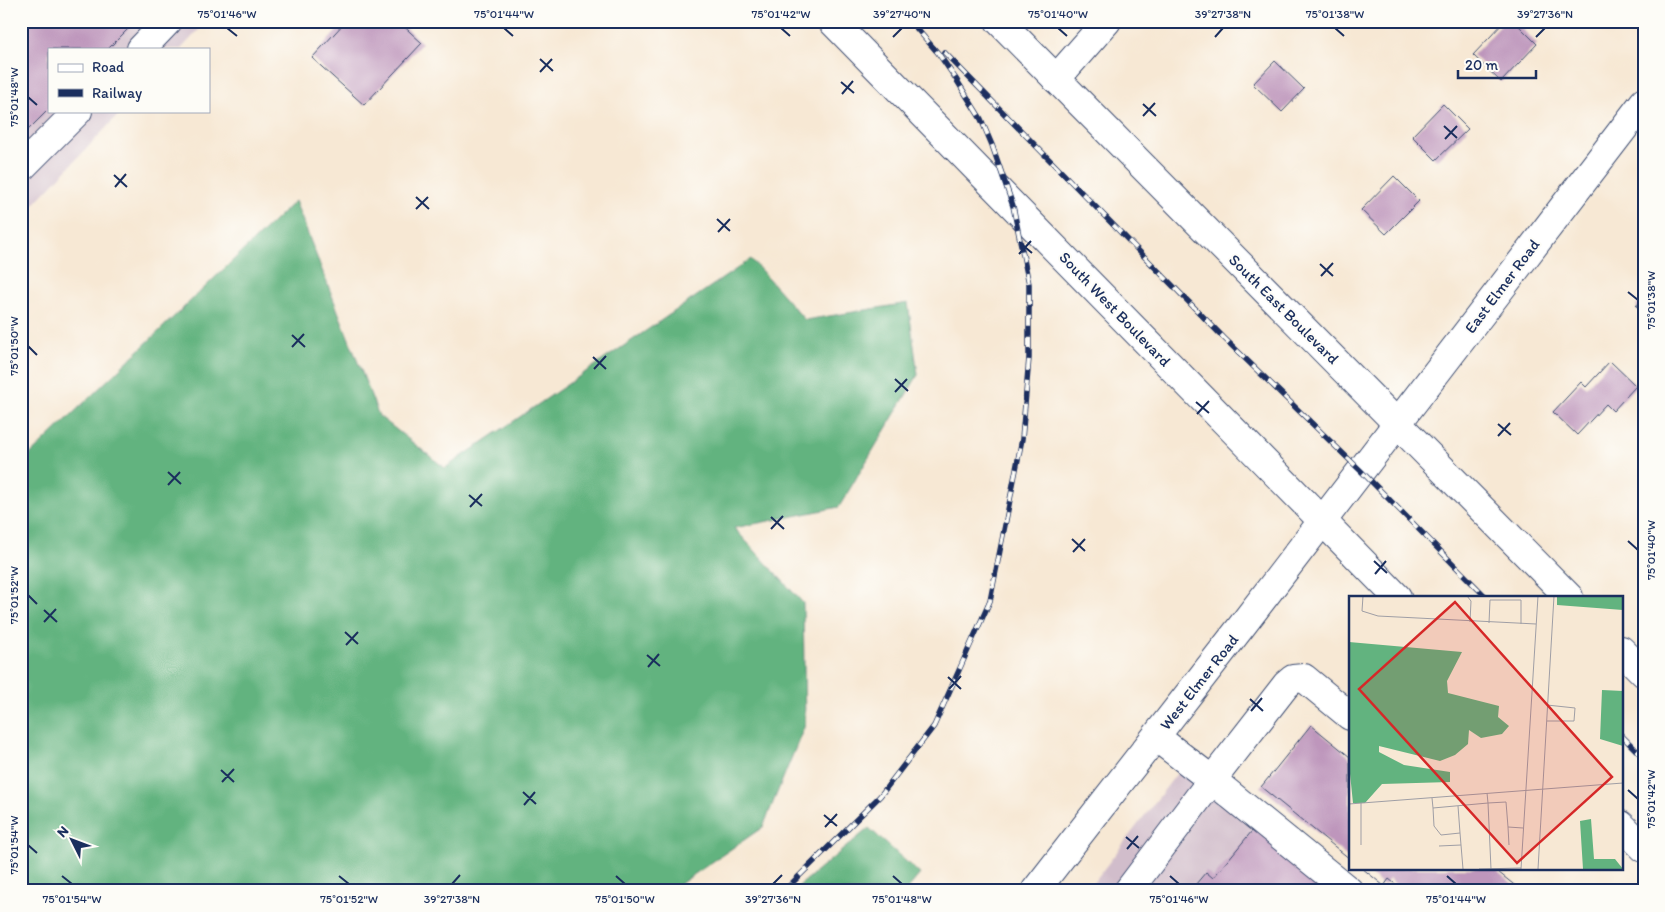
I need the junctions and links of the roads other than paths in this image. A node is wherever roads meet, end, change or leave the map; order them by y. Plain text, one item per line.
1 (168, 21) edge
2 (832, 21) edge
3 (999, 21) edge
4 (1107, 21) edge
5 (142, 48) edge
6 (1056, 78) junction
7 (1644, 102) edge
8 (77, 112) edge
9 (21, 168) edge
10 (1397, 424) junction
11 (1361, 470) joint
12 (1323, 521) junction
13 (1396, 596) edge
14 (1568, 596) edge
15 (1622, 651) edge
16 (1644, 673) edge
17 (1349, 715) edge
18 (1156, 736) junction
19 (1212, 780) junction
20 (1622, 826) edge
21 (1644, 848) edge
22 (1035, 891) edge
23 (1128, 891) edge
24 (1349, 891) edge

1 - 5 main road
2 - 12 main road, South West Boulevard
3 - 6 main road, South East Boulevard
4 - 6 main road
6 - 10 main road, South East Boulevard
7 - 10 main road, East Elmer Road
8 - 9 main road
10 - 11 main road, East Elmer Road
10 - 14 main road, South East Boulevard
11 - 12 main road, West Elmer Road
12 - 13 main road, South West Boulevard
12 - 18 main road, West Elmer Road
15 - 16 main road
17 - 19 main road
18 - 19 main road
18 - 22 main road, West Elmer Road
19 - 23 main road
19 - 24 main road
20 - 21 main road

